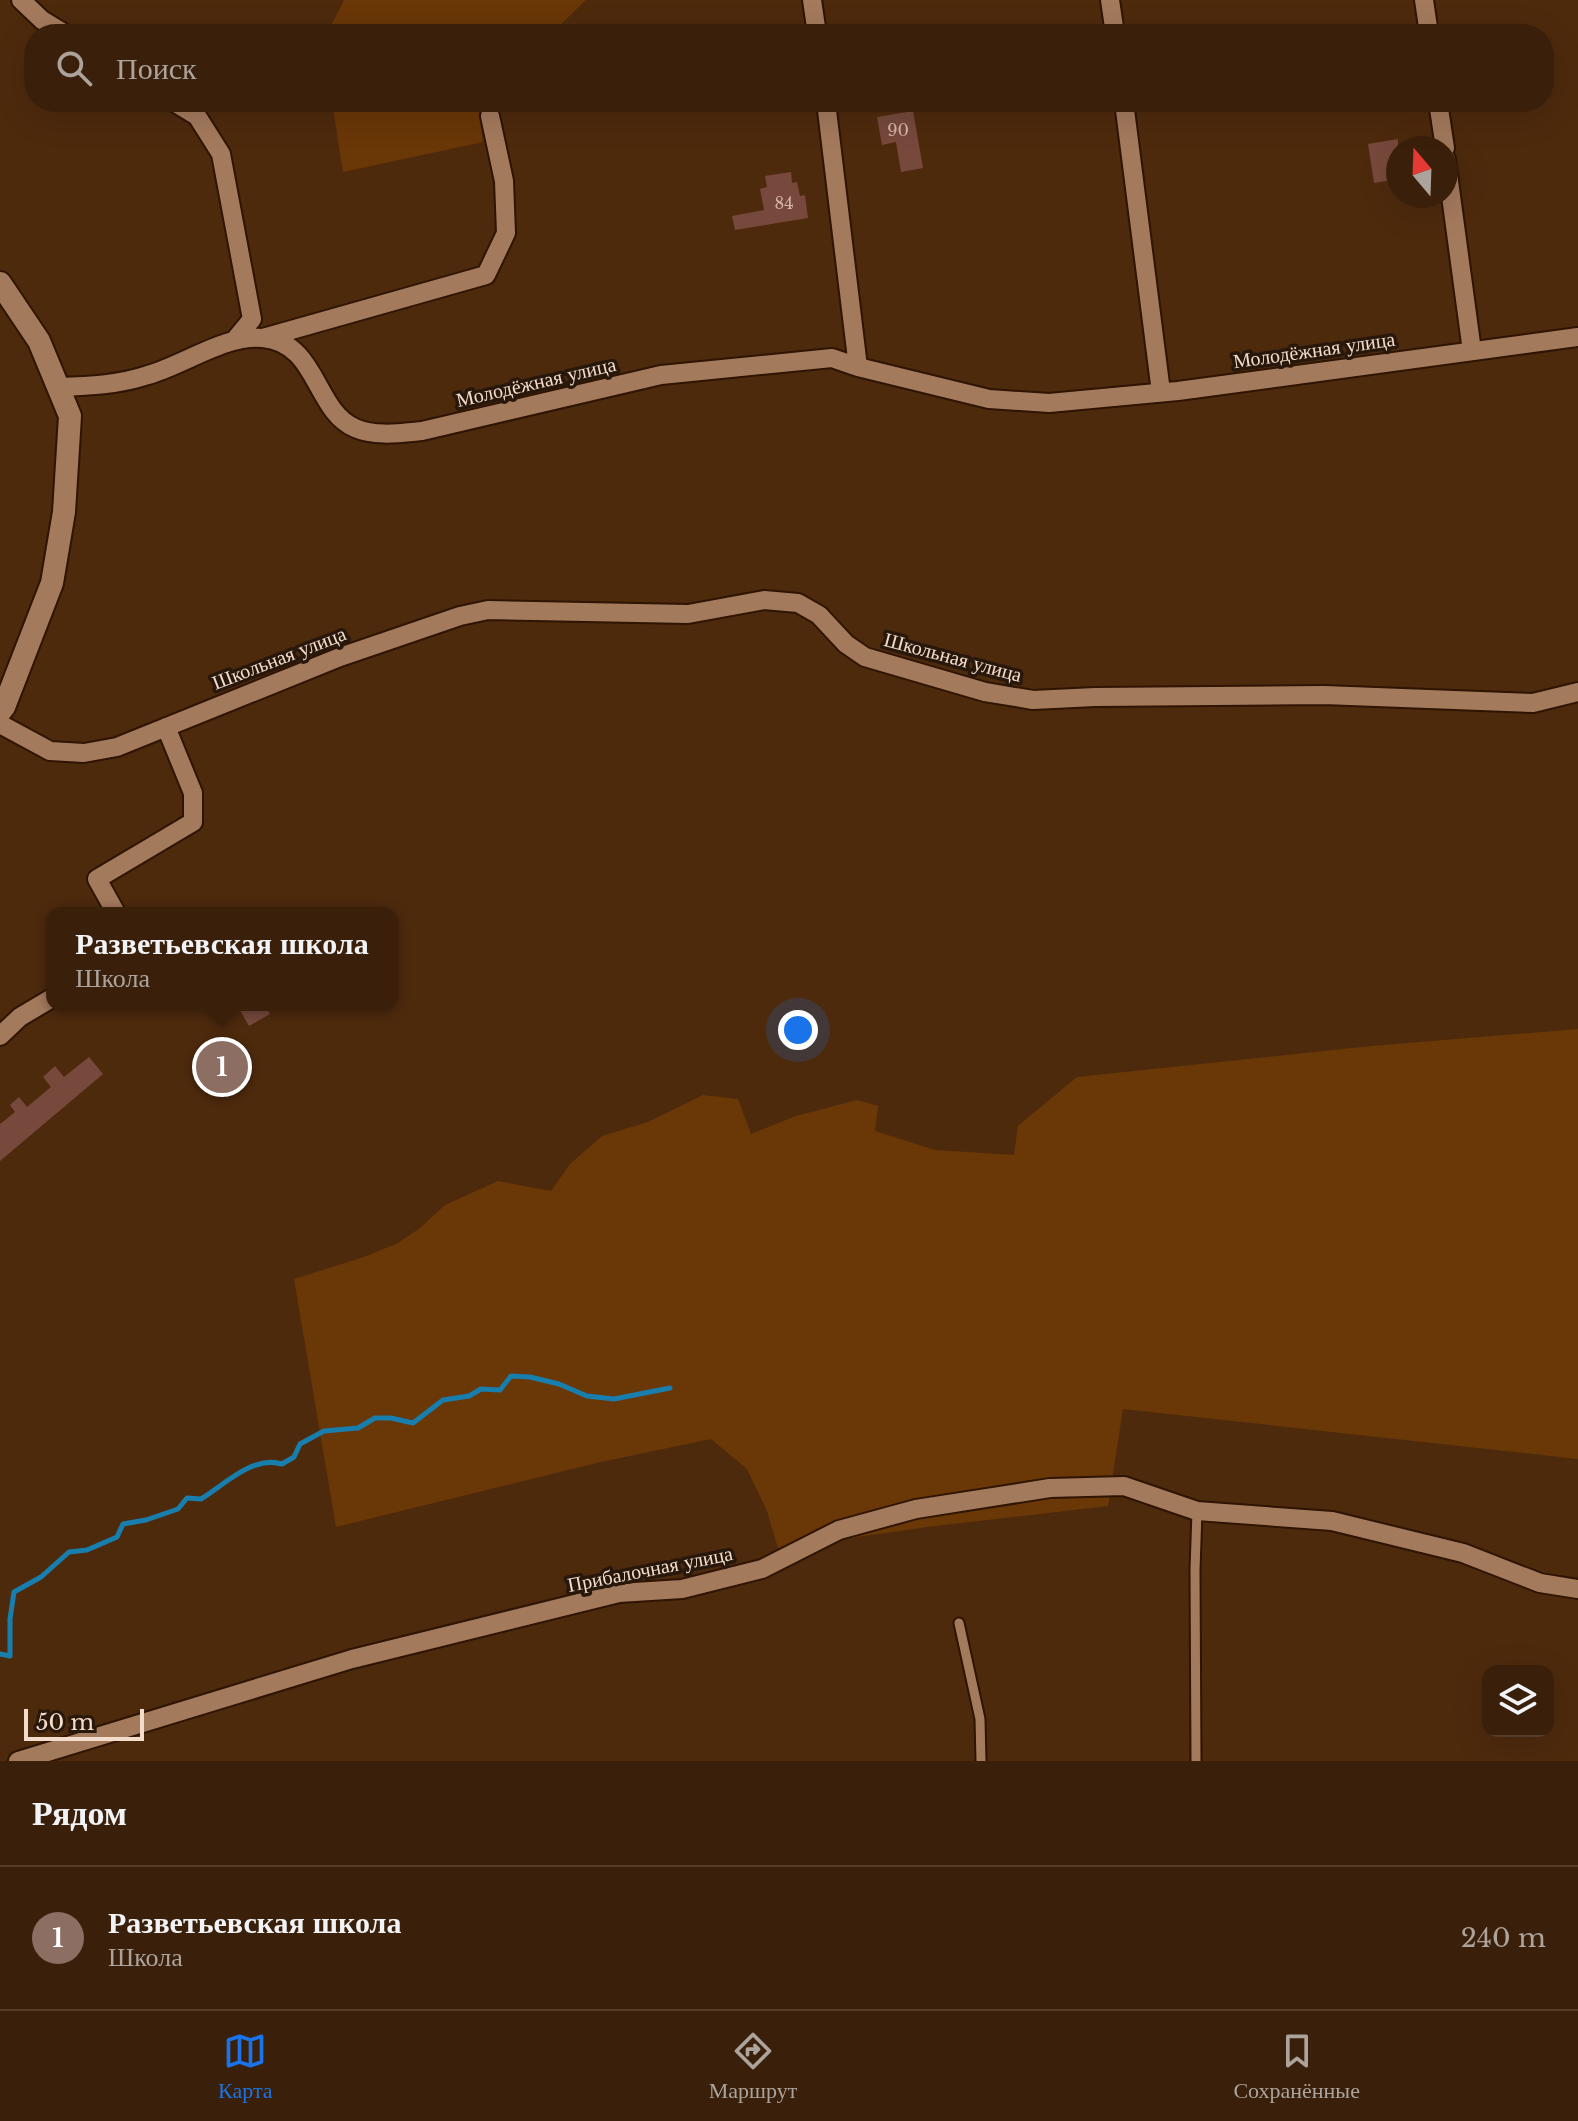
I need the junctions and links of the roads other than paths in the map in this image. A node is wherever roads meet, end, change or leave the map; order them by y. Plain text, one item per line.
1 (21, 0) edge
2 (812, 0) edge
3 (1110, 0) edge
4 (1424, 0) edge
5 (49, 24) edge
6 (816, 24) edge
7 (1114, 24) edge
8 (1428, 24) edge
9 (190, 112) edge
10 (827, 112) edge
11 (1125, 112) edge
12 (1440, 112) edge
13 (490, 116) dead end
14 (1443, 136) edge
15 (1453, 208) edge
16 (0, 283) edge
17 (1578, 337) edge
18 (263, 338) junction
19 (234, 341) junction
20 (1472, 351) junction
21 (858, 367) junction
22 (58, 387) junction
23 (1161, 392) junction
24 (1578, 692) edge
25 (0, 712) edge
26 (0, 724) edge
27 (166, 727) junction
28 (113, 907) edge
29 (46, 1002) edge
30 (0, 1036) edge
31 (1197, 1511) junction
32 (1578, 1589) edge
33 (959, 1623) dead end
34 (18, 1761) edge
35 (981, 1761) edge
36 (1196, 1761) edge

1 - 5 street
2 - 6 street
3 - 7 street
4 - 8 street
9 - 19 street
10 - 21 street
11 - 23 street
12 - 14 street
13 - 18 street
15 - 20 street
16 - 22 street
17 - 20 street, Молодёжная улица
18 - 19 street
18 - 21 street, Молодёжная улица
19 - 22 street
20 - 23 street, Молодёжная улица
21 - 23 street, Молодёжная улица
22 - 25 street
24 - 27 street, Школьная улица
26 - 27 street, Школьная улица
27 - 28 street
29 - 30 street
31 - 32 street, Прибалочная улица
31 - 34 street, Прибалочная улица
31 - 36 lane
33 - 35 lane

